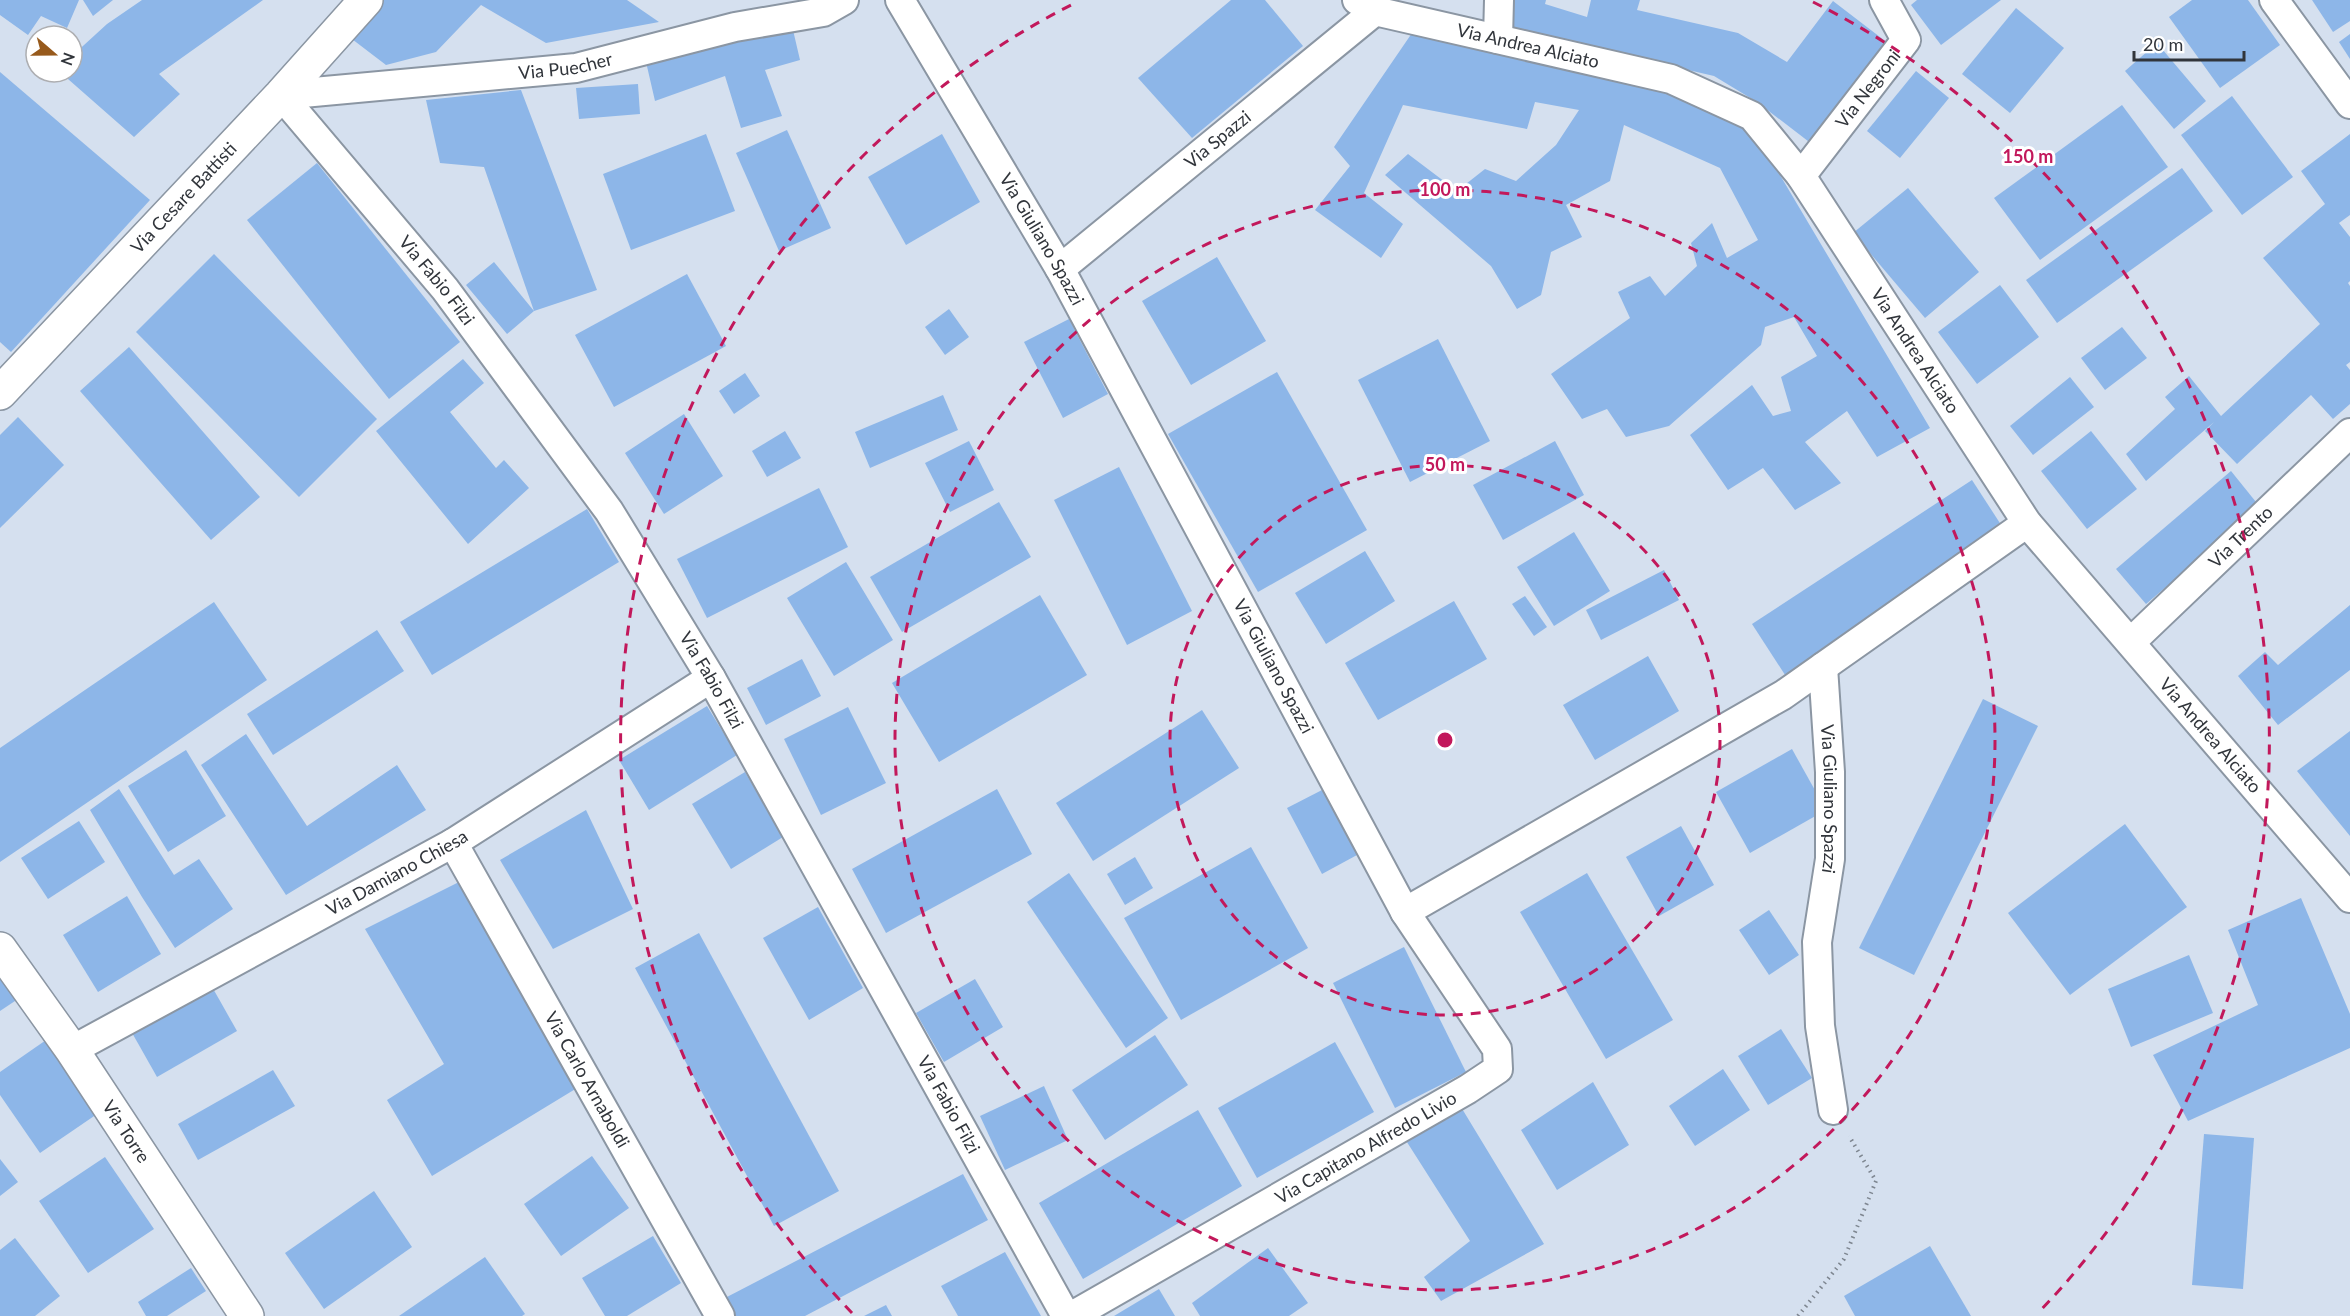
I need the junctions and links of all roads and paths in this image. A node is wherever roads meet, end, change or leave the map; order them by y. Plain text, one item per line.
1 (366, 0) edge
2 (844, 0) edge
3 (900, 0) edge
4 (1499, 0) edge
5 (1884, 0) edge
6 (2274, 0) edge
7 (1366, 5) edge
8 (1498, 39) junction
9 (281, 95) junction
10 (2350, 104) edge
11 (1801, 176) junction
12 (1060, 269) junction
13 (0, 393) edge
14 (2350, 434) edge
15 (2027, 523) junction
16 (2131, 642) junction
17 (1823, 668) junction
18 (711, 678) junction
19 (453, 843) junction
20 (2350, 898) edge
21 (1406, 912) junction
22 (0, 949) edge
23 (72, 1050) junction
24 (1833, 1110) joint
25 (247, 1316) edge
26 (720, 1316) edge
27 (1066, 1316) edge
28 (1072, 1316) edge
29 (1798, 1316) edge

1 - 9 street, Via Cesare Battisti
2 - 9 street, Via Puecher
3 - 12 street, Via Giuliano Spazzi
4 - 8 street
5 - 11 street, Via Negroni
6 - 10 street
7 - 8 street, Via Andrea Alciato
7 - 12 street, Via Spazzi
8 - 11 street, Via Andrea Alciato
9 - 13 street, Via Cesare Battisti
9 - 18 street, Via Fabio Filzi
11 - 15 street, Via Andrea Alciato
12 - 21 street, Via Giuliano Spazzi
14 - 16 street, Via Trento
15 - 16 street, Via Andrea Alciato
15 - 17 street
16 - 20 street, Via Andrea Alciato
17 - 21 street
17 - 24 street, Via Giuliano Spazzi
18 - 19 street, Via Damiano Chiesa
18 - 27 street, Via Fabio Filzi
19 - 23 street, Via Damiano Chiesa
19 - 26 street, Via Carlo Arnaboldi
21 - 28 street, Via Capitano Alfredo Livio
22 - 23 street, Via Torre
23 - 25 street, Via Torre
24 - 29 path

